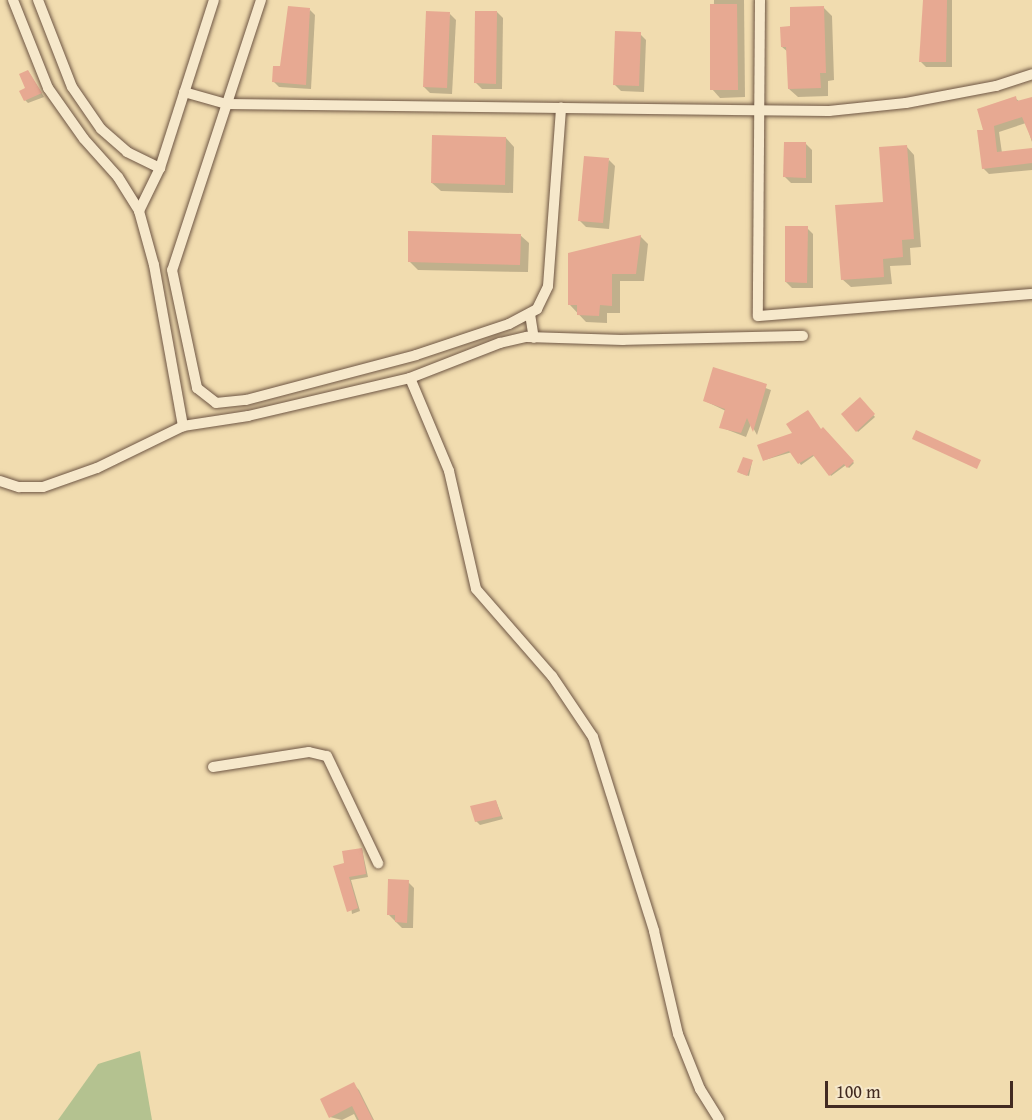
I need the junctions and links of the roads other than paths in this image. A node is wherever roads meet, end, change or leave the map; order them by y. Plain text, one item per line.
1 (13, 0) edge
2 (39, 0) edge
3 (214, 0) edge
4 (261, 0) edge
5 (760, 0) edge
6 (1032, 74) edge
7 (184, 92) junction
8 (226, 104) junction
9 (561, 107) junction
10 (759, 111) junction
11 (160, 168) junction
12 (139, 211) junction
13 (1032, 294) edge
14 (530, 314) junction
15 (803, 336) dead end
16 (534, 338) junction
17 (410, 378) junction
18 (183, 426) junction
19 (0, 481) edge
20 (213, 767) dead end
21 (378, 863) dead end
22 (719, 1120) edge

1 - 12 street
2 - 11 street
3 - 7 street
4 - 8 street
5 - 10 street
6 - 10 street
7 - 8 street
7 - 11 street
8 - 9 street
8 - 14 street
9 - 10 street
9 - 14 street
10 - 13 street
11 - 12 street
12 - 18 street
14 - 16 street
15 - 16 street
16 - 17 street
17 - 18 street
17 - 22 street
18 - 19 street
20 - 21 street

